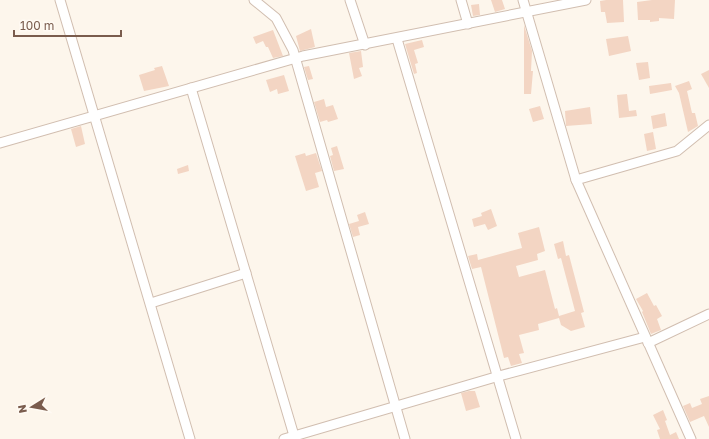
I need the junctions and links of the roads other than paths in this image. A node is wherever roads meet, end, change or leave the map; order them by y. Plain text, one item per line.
1 (60, 0) edge
2 (254, 0) edge
3 (350, 0) edge
4 (461, 0) edge
5 (523, 0) edge
6 (586, 0) edge
7 (527, 13) junction
8 (468, 24) junction
9 (397, 39) junction
10 (365, 45) junction
11 (294, 59) junction
12 (191, 88) junction
13 (94, 115) junction
14 (709, 125) edge
15 (0, 143) edge
16 (576, 180) junction
17 (246, 273) junction
18 (151, 303) junction
19 (709, 314) edge
20 (646, 340) junction
21 (498, 376) junction
22 (395, 406) junction
23 (294, 438) edge
24 (190, 439) edge
25 (284, 439) edge
26 (405, 439) edge
27 (516, 439) edge
28 (691, 439) edge

1 - 13 street
2 - 11 street
3 - 10 street
4 - 8 street
5 - 7 street
6 - 7 street
7 - 8 street
7 - 16 street
8 - 9 street
9 - 10 street
9 - 21 street
10 - 11 street
11 - 12 street
11 - 22 street
12 - 13 street
12 - 17 street
13 - 15 street
13 - 18 street
14 - 16 street
16 - 20 street
17 - 18 street
17 - 23 street
18 - 24 street
19 - 20 street
20 - 21 street
20 - 28 street
21 - 22 street
21 - 27 street
22 - 23 street
22 - 26 street
23 - 25 street

